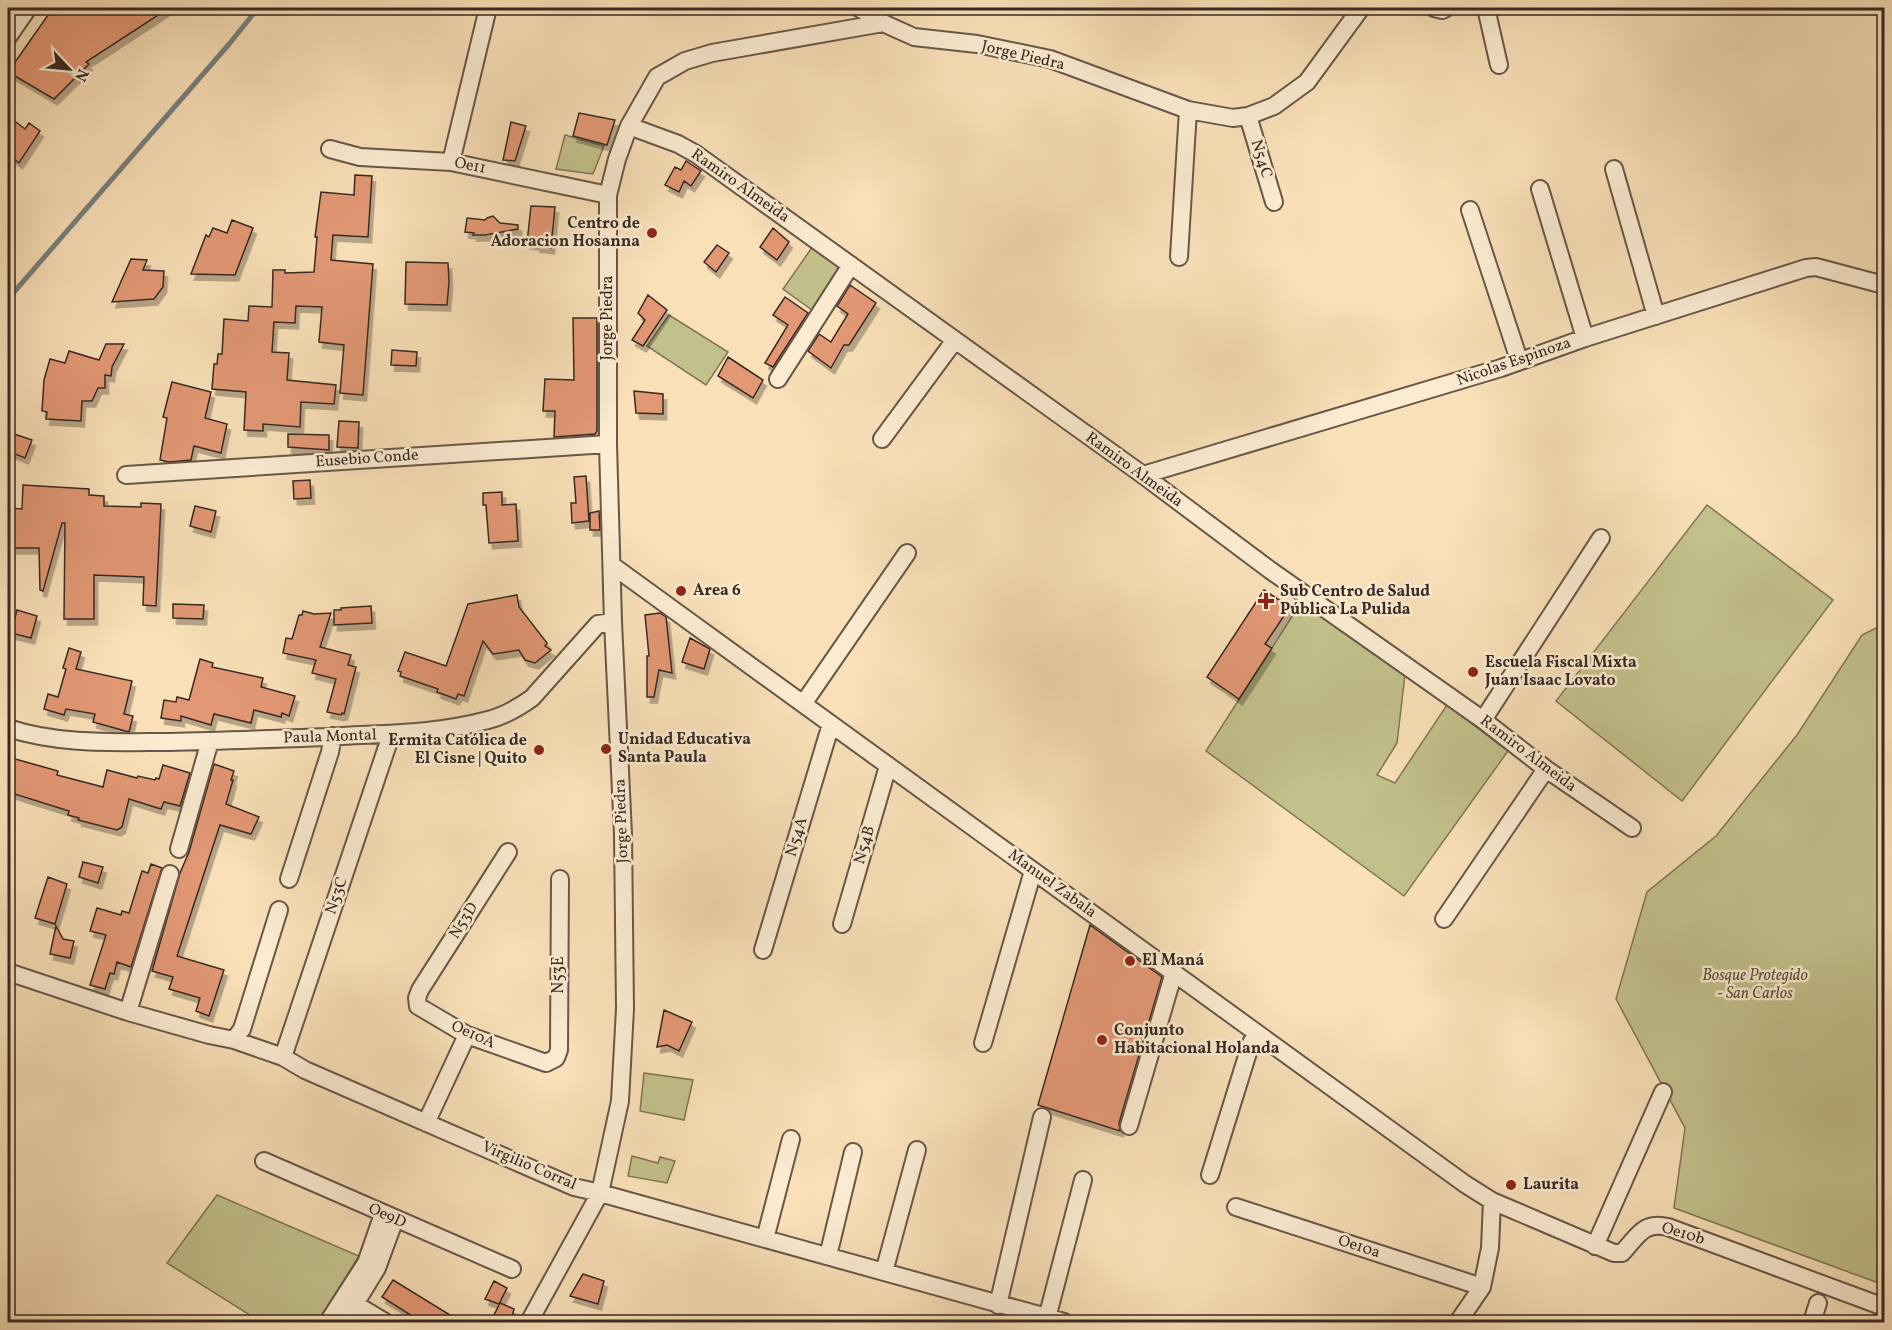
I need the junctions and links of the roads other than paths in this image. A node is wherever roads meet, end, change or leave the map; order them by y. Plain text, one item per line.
1 (28, 8) edge
2 (488, 8) edge
3 (860, 8) edge
4 (1361, 8) edge
5 (1434, 8) edge
6 (1446, 8) edge
7 (1486, 8) edge
8 (883, 23) junction
9 (8, 37) edge
10 (1499, 65) dead end
11 (1188, 110) junction
12 (1248, 116) junction
13 (629, 126) junction
14 (330, 149) dead end
15 (451, 162) junction
16 (1614, 169) dead end
17 (1540, 189) dead end
18 (608, 195) junction
19 (1274, 202) dead end
20 (1470, 210) dead end
21 (1179, 257) dead end
22 (851, 265) junction
23 (1884, 285) edge
24 (1656, 316) junction
25 (1585, 338) junction
26 (955, 340) junction
27 (1519, 360) junction
28 (778, 379) dead end
29 (882, 439) dead end
30 (608, 444) junction
31 (126, 474) dead end
32 (1143, 475) junction
33 (1601, 538) dead end
34 (908, 553) dead end
35 (612, 566) junction
36 (613, 622) junction
37 (803, 704) junction
38 (1483, 720) junction
39 (831, 724) junction
40 (8, 728) edge
41 (391, 735) junction
42 (333, 736) junction
43 (210, 741) junction
44 (888, 766) junction
45 (1546, 769) junction
46 (1632, 828) dead end
47 (179, 849) dead end
48 (508, 852) dead end
49 (1033, 871) junction
50 (170, 874) dead end
51 (289, 879) dead end
52 (560, 879) dead end
53 (279, 910) dead end
54 (1444, 919) dead end
55 (842, 924) dead end
56 (763, 950) dead end
57 (8, 972) edge
58 (1174, 972) junction
59 (420, 990) joint
60 (128, 1012) junction
61 (1257, 1033) junction
62 (467, 1035) junction
63 (234, 1040) junction
64 (983, 1043) dead end
65 (283, 1057) junction
66 (546, 1063) joint
67 (1664, 1092) dead end
68 (1042, 1117) dead end
69 (426, 1123) junction
70 (1129, 1126) dead end
71 (791, 1139) dead end
72 (917, 1150) dead end
73 (853, 1152) dead end
74 (264, 1161) dead end
75 (1210, 1175) dead end
76 (1083, 1180) dead end
77 (600, 1193) junction
78 (1492, 1202) junction
79 (1236, 1207) dead end
80 (389, 1216) junction
81 (765, 1239) junction
82 (1595, 1245) junction
83 (828, 1256) junction
84 (512, 1269) dead end
85 (884, 1272) junction
86 (1482, 1287) junction
87 (1818, 1303) dead end
88 (998, 1305) junction
89 (1884, 1306) edge
90 (349, 1311) edge
91 (1047, 1318) junction
92 (328, 1323) edge
93 (385, 1323) edge
94 (529, 1323) edge
95 (1064, 1323) edge
96 (1458, 1323) edge
97 (1812, 1323) edge

1 - 9 street
2 - 15 street
3 - 8 street
4 - 12 street, Jorge Piedra
5 - 6 street
7 - 10 street
8 - 11 street, Jorge Piedra
8 - 13 street, Jorge Piedra
11 - 12 street, Jorge Piedra
11 - 21 street
12 - 19 street, N54C
13 - 18 street, Jorge Piedra
13 - 22 street, Ramiro Almeida
14 - 15 street, Oe11
15 - 18 street, Oe11
16 - 24 street
17 - 25 street
18 - 30 street, Jorge Piedra
20 - 27 street
22 - 26 street, Ramiro Almeida
22 - 28 street
23 - 24 street, Nicolas Espinoza
24 - 25 street, Nicolas Espinoza
25 - 27 street, Nicolas Espinoza
26 - 29 street
26 - 32 street, Ramiro Almeida
27 - 32 street, Nicolas Espinoza
30 - 31 street, Eusebio Conde
30 - 35 street, Jorge Piedra
32 - 38 street, Ramiro Almeida
33 - 38 street
34 - 37 street
35 - 36 street, Jorge Piedra
35 - 37 street, Manuel Zabala
36 - 41 street, Paula Montal
36 - 77 street, Jorge Piedra
37 - 39 street, Manuel Zabala
38 - 45 street, Ramiro Almeida
39 - 44 street, Manuel Zabala
39 - 56 street, N54A
40 - 43 street, Paula Montal
41 - 42 street, Paula Montal
41 - 65 street, N53C
42 - 43 street, Paula Montal
42 - 51 street
43 - 47 street
44 - 49 street, Manuel Zabala
44 - 55 street, N54B
45 - 46 street, Ramiro Almeida
45 - 54 street
48 - 59 street, N53D
49 - 58 street, Manuel Zabala
49 - 64 street
50 - 60 street
52 - 66 street, N53E
53 - 63 street
57 - 60 street, Virgilio Corral
58 - 61 street, Manuel Zabala
58 - 70 street
59 - 62 street, Oe10A
60 - 63 street, Virgilio Corral
61 - 75 street
61 - 78 street, Manuel Zabala
62 - 66 street, Oe10A
62 - 69 street
63 - 65 street, Virgilio Corral
65 - 69 street, Virgilio Corral
67 - 82 street
68 - 88 street
69 - 77 street, Virgilio Corral
71 - 81 street
72 - 85 street
73 - 83 street
74 - 80 street, Oe9D
76 - 91 street
77 - 81 street, Virgilio Corral
77 - 94 street, Jorge Piedra
78 - 82 street, Oe10b
78 - 86 street
79 - 86 street, Oe10a
80 - 84 street, Oe9D
80 - 90 street
81 - 83 street, Virgilio Corral
82 - 89 street, Oe10b
83 - 85 street, Virgilio Corral
85 - 88 street, Virgilio Corral
86 - 96 street
87 - 97 street
88 - 91 street, Virgilio Corral
90 - 92 street
90 - 93 street
91 - 95 street, Virgilio Corral

